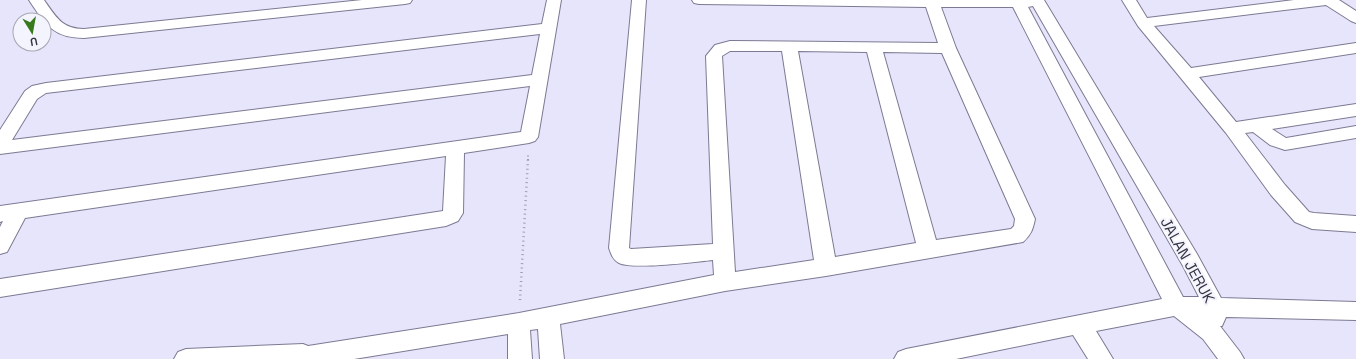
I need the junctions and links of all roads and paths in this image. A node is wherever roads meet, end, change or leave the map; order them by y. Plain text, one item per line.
1 (36, 0) edge
2 (405, 0) edge
3 (554, 0) edge
4 (639, 0) edge
5 (699, 0) edge
6 (1129, 0) edge
7 (1330, 0) edge
8 (1018, 1) edge
9 (1038, 1) edge
10 (932, 2) edge
11 (1356, 18) edge
12 (1143, 23) junction
13 (549, 28) junction
14 (789, 46) junction
15 (874, 47) junction
16 (948, 48) junction
17 (1356, 48) edge
18 (1187, 74) junction
19 (540, 79) junction
20 (1356, 110) edge
21 (1257, 126) junction
22 (1232, 129) junction
23 (1356, 132) edge
24 (529, 137) junction
25 (0, 146) edge
26 (455, 149) junction
27 (9, 212) edge
28 (1350, 222) edge
29 (0, 246) edge
30 (928, 249) junction
31 (724, 251) junction
32 (826, 267) junction
33 (725, 282) junction
34 (0, 288) edge
35 (1177, 306) junction
36 (1216, 308) junction
37 (1356, 312) edge
38 (548, 316) junction
39 (519, 323) junction
40 (1079, 324) junction
41 (1211, 332) junction
42 (318, 353) junction
43 (186, 359) edge
44 (289, 359) edge
45 (520, 359) edge
46 (552, 359) edge
47 (906, 359) edge
48 (1101, 359) edge
49 (1232, 359) edge

1 - 2 street
3 - 13 street
4 - 31 street
5 - 10 street
6 - 12 street
7 - 11 street
7 - 12 street
8 - 9 street
8 - 10 street
8 - 35 street, JALAN JERUK
9 - 36 street, JALAN JERUK
10 - 16 street
12 - 18 street
13 - 19 street
13 - 25 street
14 - 15 street
14 - 31 street
14 - 32 street
15 - 16 street
15 - 30 street
16 - 30 street
17 - 18 street
18 - 22 street
19 - 24 street
19 - 25 street
20 - 21 street
21 - 22 street
21 - 23 street
22 - 28 street
24 - 26 street
24 - 39 path
26 - 27 street
26 - 34 street
27 - 29 street
30 - 32 street
31 - 33 street
32 - 33 street
33 - 38 street
35 - 36 street
35 - 40 street
35 - 41 street, JALAN JERUK
36 - 37 street
36 - 41 street, JALAN JERUK
38 - 39 street
38 - 46 street
39 - 42 street
39 - 45 street
40 - 47 street
40 - 48 street
41 - 49 street
42 - 43 street
42 - 44 street

